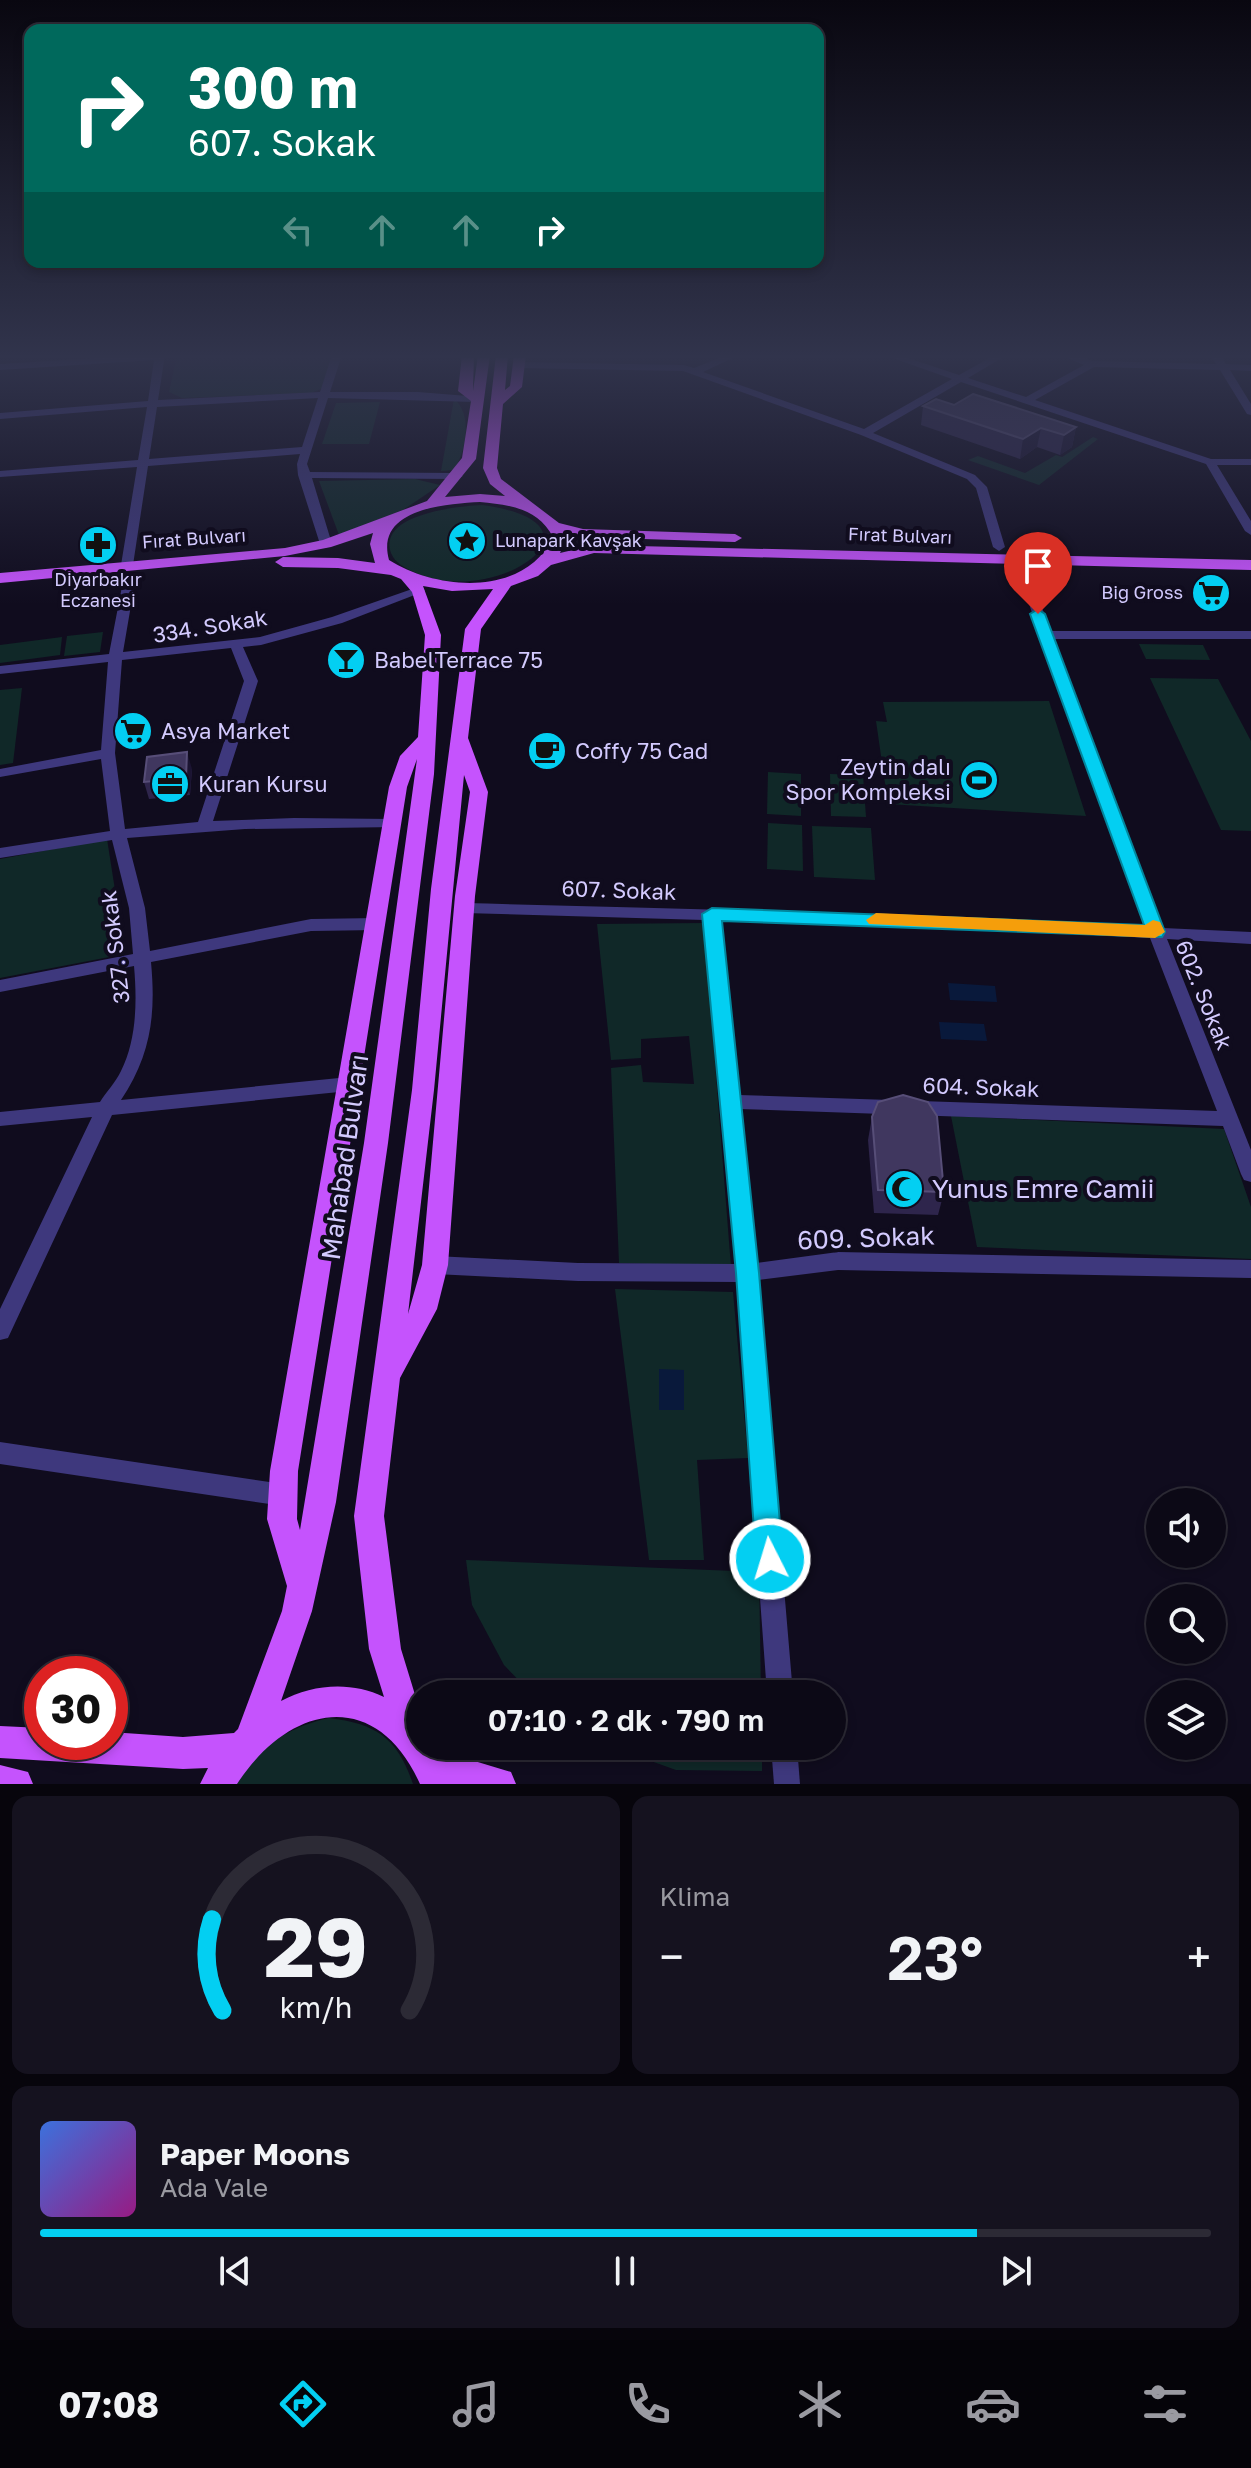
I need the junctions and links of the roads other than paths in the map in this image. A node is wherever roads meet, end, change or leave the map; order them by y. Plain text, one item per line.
1 (146, 438) edge
2 (310, 438) edge
3 (474, 438) edge
4 (493, 438) edge
5 (878, 438) edge
6 (1139, 438) edge
7 (306, 450) junction
8 (143, 461) junction
9 (1210, 462) junction
10 (1251, 462) edge
11 (0, 474) edge
12 (304, 475) junction
13 (457, 476) junction
14 (433, 503) junction
15 (524, 505) junction
16 (388, 523) junction
17 (555, 526) junction
18 (1251, 531) edge
19 (326, 544) junction
20 (999, 547) junction
21 (283, 557) junction
22 (1020, 560) junction
23 (549, 561) junction
24 (1250, 563) edge
25 (128, 570) junction
26 (0, 578) edge
27 (406, 580) junction
28 (506, 582) junction
29 (0, 590) edge
30 (1045, 635) junction
31 (1251, 635) edge
32 (236, 645) junction
33 (115, 659) junction
34 (0, 670) edge
35 (460, 737) junction
36 (426, 739) junction
37 (108, 753) junction
38 (0, 773) edge
39 (393, 824) junction
40 (204, 826) junction
41 (118, 832) junction
42 (0, 853) edge
43 (464, 908) junction
44 (712, 914) junction
45 (377, 924) junction
46 (1155, 932) junction
47 (1251, 938) edge
48 (141, 960) junction
49 (0, 986) edge
50 (349, 1084) junction
51 (731, 1102) junction
52 (106, 1107) junction
53 (0, 1119) edge
54 (1230, 1119) junction
55 (1251, 1174) edge
56 (435, 1265) junction
57 (1251, 1269) edge
58 (747, 1273) junction
59 (0, 1331) edge
60 (385, 1383) junction
61 (0, 1453) edge
62 (283, 1495) junction
63 (303, 1588) junction
64 (779, 1680) edge
65 (406, 1718) edge
66 (406, 1728) edge
67 (0, 1742) edge
68 (246, 1743) junction
69 (785, 1760) edge
70 (434, 1774) edge
71 (0, 1782) edge
72 (16, 1784) edge
73 (217, 1784) edge
74 (499, 1784) edge
75 (787, 1784) edge

1 - 8 street, 327. Sokak
2 - 7 street
3 - 13 main road
4 - 15 main road
5 - 20 street
6 - 9 street
7 - 8 street
7 - 12 street
8 - 11 street
8 - 25 street, 327. Sokak
9 - 10 street
9 - 18 street
12 - 13 street
12 - 19 street
13 - 14 main road
14 - 15 main road
14 - 16 main road, Fırat Bulvarı
15 - 17 main road
16 - 19 main road, Fırat Bulvarı
16 - 27 main road, Mahabad Bulvarı
17 - 20 main road, Fırat Bulvarı
17 - 23 main road
19 - 21 main road, Fırat Bulvarı
20 - 24 main road, Fırat Bulvarı
21 - 25 main road, Fırat Bulvarı
21 - 27 main road, Fırat Bulvarı
22 - 23 main road, Fırat Bulvarı
22 - 24 main road, Fırat Bulvarı
22 - 30 street, 602. Sokak
23 - 28 main road, Fırat Bulvarı
25 - 26 main road, Fırat Bulvarı
25 - 29 main road, Fırat Bulvarı
25 - 33 street, 327. Sokak
27 - 28 main road, Fırat Bulvarı
27 - 32 street, 334. Sokak
27 - 36 main road, Mahabad Bulvarı
28 - 35 main road
30 - 31 street
30 - 46 street, 602. Sokak
32 - 33 street, 334. Sokak
32 - 40 street
33 - 34 street, 334. Sokak
33 - 37 street, 327. Sokak
35 - 43 main road
35 - 60 main road
36 - 39 main road
36 - 63 main road, Mahabad Bulvarı
37 - 38 street
37 - 41 street, 327. Sokak
39 - 40 street
39 - 45 main road
40 - 41 street
41 - 42 street
41 - 48 street, 327. Sokak
43 - 44 street, 607. Sokak
43 - 56 main road
44 - 46 street, 607. Sokak
44 - 51 street
45 - 48 street
45 - 50 main road
46 - 47 street, 607. Sokak
46 - 54 street, 602. Sokak
48 - 49 street
48 - 52 street, 327. Sokak
50 - 52 street
50 - 62 main road
51 - 54 street, 604. Sokak
51 - 58 street
52 - 53 street
52 - 59 street, 327. Sokak
54 - 55 street, 602. Sokak
56 - 58 street, 609. Sokak
56 - 60 main road
57 - 58 street, 609. Sokak
58 - 64 street
60 - 65 main road
61 - 62 street
62 - 63 main road
63 - 68 main road, Mahabad Bulvarı
66 - 68 main road
67 - 68 main road
68 - 73 main road
69 - 75 street
70 - 74 main road
71 - 72 main road

